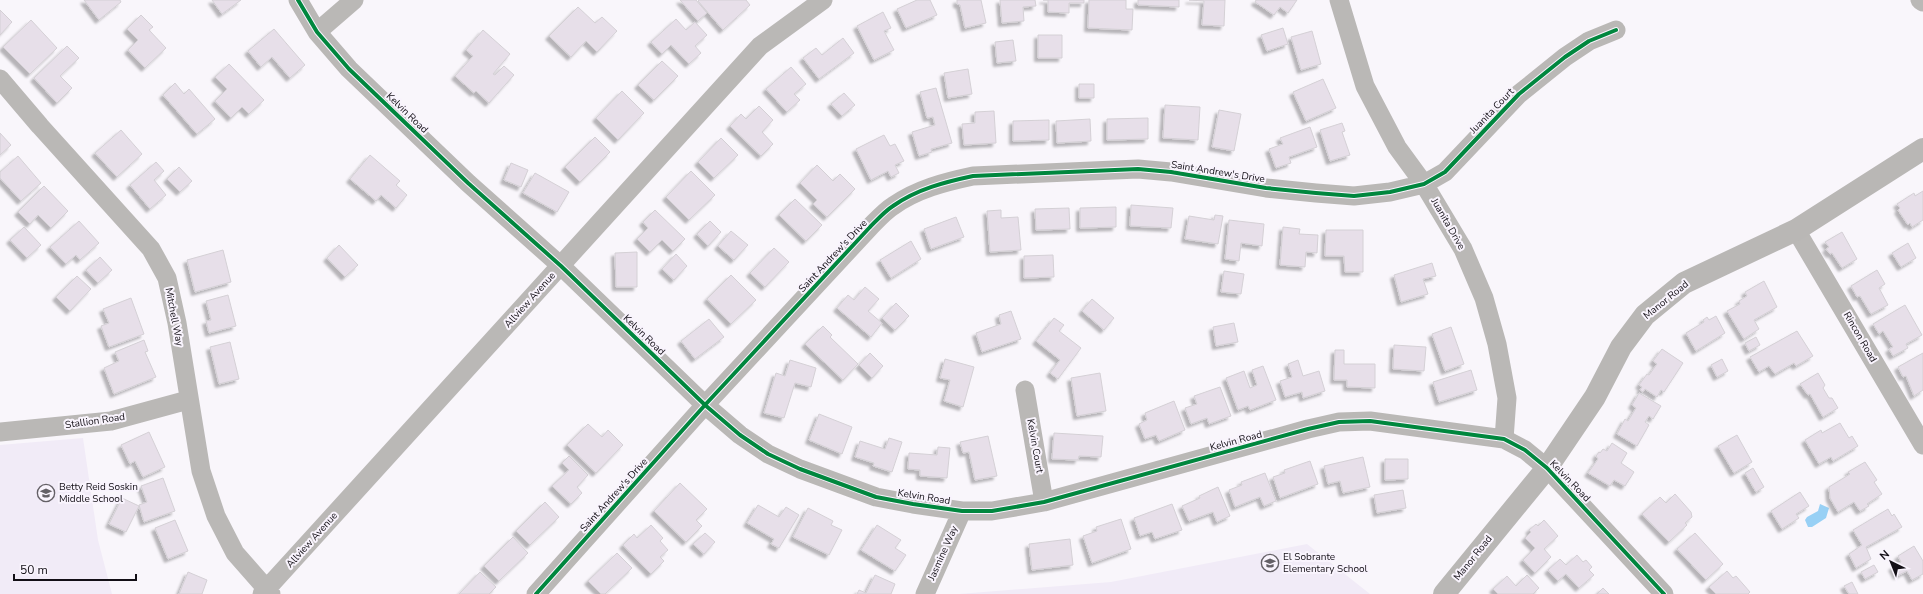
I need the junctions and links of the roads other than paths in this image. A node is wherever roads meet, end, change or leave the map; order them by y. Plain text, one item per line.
1 (298, 0) edge
2 (354, 0) edge
3 (823, 0) edge
4 (1339, 0) edge
5 (1920, 0) edge
6 (1923, 2) edge
7 (1616, 30) dead end
8 (317, 32) junction
9 (0, 78) edge
10 (1923, 150) edge
11 (1424, 184) junction
12 (1796, 230) junction
13 (561, 266) junction
14 (1025, 390) dead end
15 (188, 400) junction
16 (705, 405) junction
17 (0, 432) edge
18 (1504, 439) junction
19 (1923, 445) edge
20 (1547, 468) junction
21 (1044, 502) junction
22 (962, 511) junction
23 (266, 592) edge
24 (536, 594) edge
25 (925, 594) edge
26 (1444, 594) edge
27 (1664, 594) edge

1 - 8 street, Kelvin Road
2 - 8 street
3 - 13 street, Allview Avenue
4 - 11 street, Juanita Drive
5 - 6 street
7 - 11 street, Juanita Court
8 - 13 street, Kelvin Road
9 - 15 street, Mitchell Way
10 - 12 street, Manor Road
11 - 16 street, Saint Andrew's Drive
11 - 18 street, Juanita Drive
12 - 19 street, Rincon Road
12 - 20 street, Manor Road
13 - 16 street, Kelvin Road
13 - 23 street, Allview Avenue
14 - 21 street, Kelvin Court
15 - 17 street, Stallion Road
15 - 23 street, Mitchell Way
16 - 22 street, Kelvin Road
16 - 24 street, Saint Andrew's Drive
18 - 20 street, Kelvin Road
18 - 21 street, Kelvin Road
20 - 26 street, Manor Road
20 - 27 street, Kelvin Road
21 - 22 street, Kelvin Road
22 - 25 street, Jasmine Way

